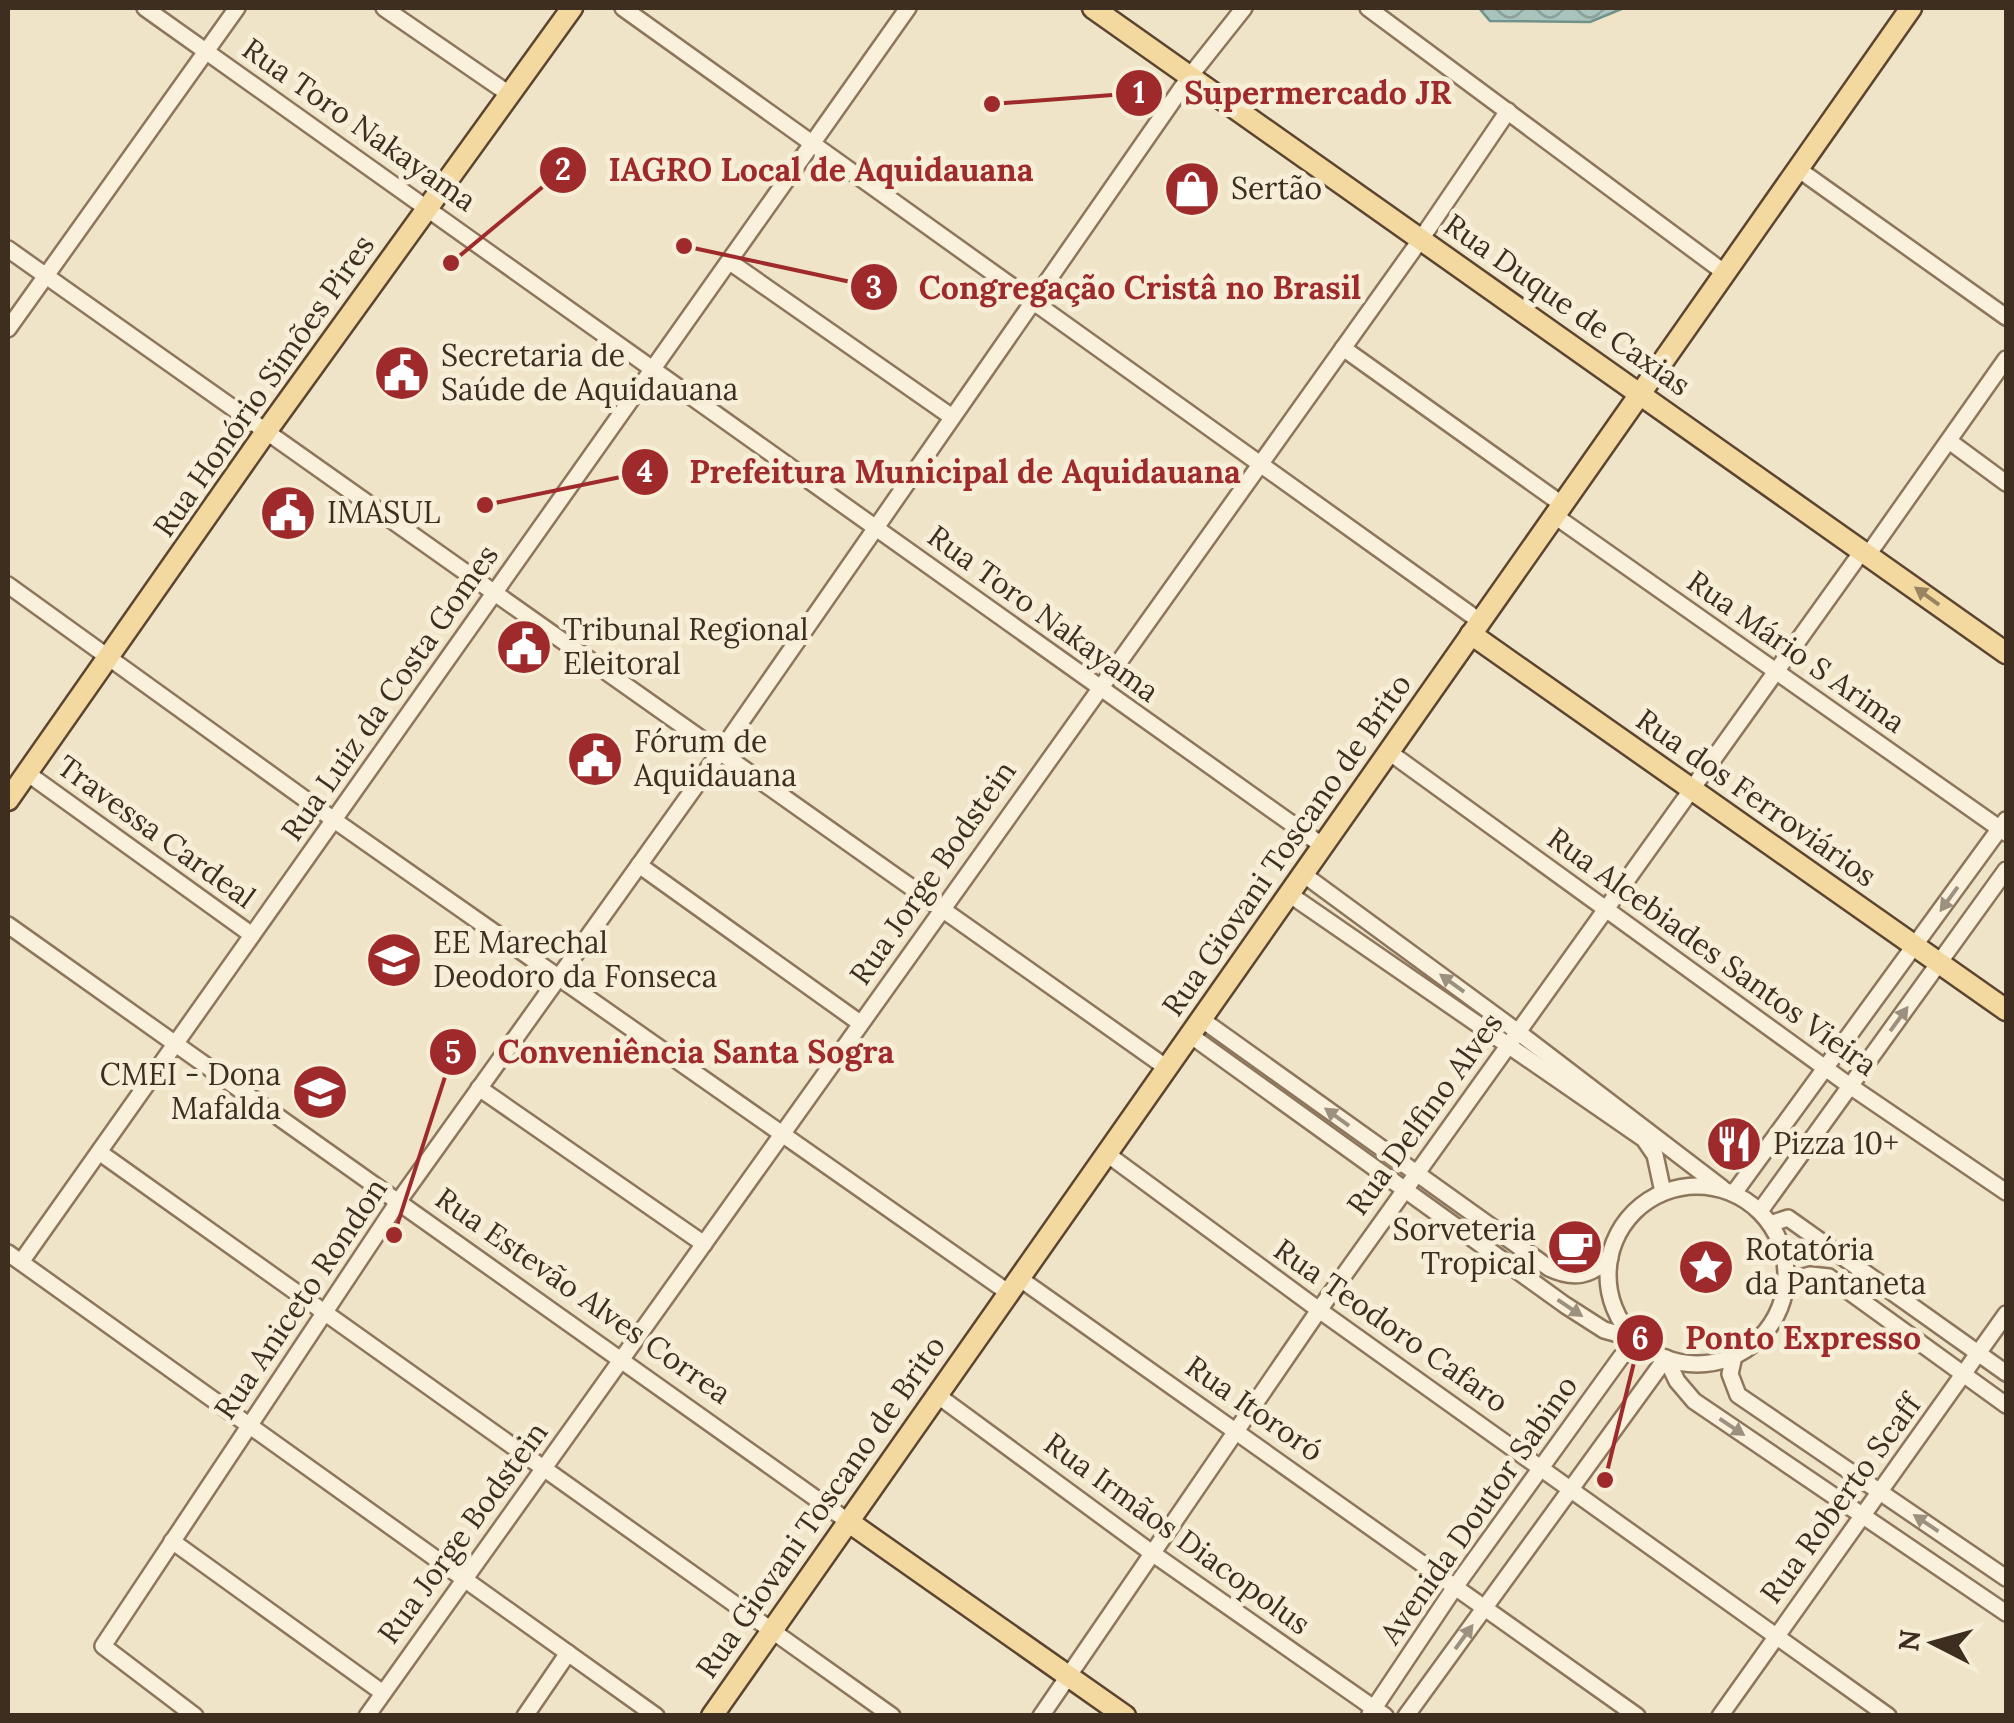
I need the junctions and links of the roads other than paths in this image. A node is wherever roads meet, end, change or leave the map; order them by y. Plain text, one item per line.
1 (145, 8) edge
2 (237, 8) edge
3 (384, 8) edge
4 (572, 8) edge
5 (623, 8) edge
6 (908, 8) edge
7 (1093, 8) edge
8 (1244, 8) edge
9 (1368, 8) edge
10 (1911, 8) edge
11 (206, 51) junction
12 (1190, 76) junction
13 (510, 94) junction
14 (1508, 112) junction
15 (812, 144) junction
16 (1798, 169) junction
17 (428, 208) junction
18 (1421, 239) junction
19 (8, 249) edge
20 (730, 262) junction
21 (1725, 273) junction
22 (45, 276) junction
23 (1031, 302) junction
24 (2006, 316) edge
25 (8, 328) edge
26 (1342, 348) junction
27 (2006, 360) edge
28 (654, 367) junction
29 (1641, 393) junction
30 (952, 417) junction
31 (265, 433) junction
32 (1948, 442) junction
33 (1260, 463) junction
34 (2006, 482) edge
35 (1559, 510) junction
36 (876, 528) junction
37 (1868, 549) junction
38 (8, 586) edge
39 (495, 592) junction
40 (1476, 628) junction
41 (2006, 653) edge
42 (108, 658) junction
43 (1776, 671) junction
44 (1098, 689) junction
45 (720, 752) junction
46 (1389, 752) junction
47 (27, 773) junction
48 (1690, 790) junction
49 (8, 800) edge
50 (334, 820) junction
51 (2004, 827) edge
52 (1323, 846) junction
53 (639, 865) junction
54 (2006, 870) edge
55 (1304, 874) junction
56 (1289, 894) junction
57 (940, 909) junction
58 (1605, 910) junction
59 (8, 925) edge
60 (252, 935) junction
61 (1915, 946) junction
62 (1939, 963) junction
63 (558, 977) junction
64 (2006, 1010) edge
65 (860, 1023) junction
66 (1196, 1027) junction
67 (1513, 1038) junction
68 (175, 1044) junction
69 (1826, 1067) junction
70 (1167, 1068) junction
71 (1850, 1086) junction
72 (479, 1088) junction
73 (782, 1134) junction
74 (100, 1152) junction
75 (1106, 1154) junction
76 (1416, 1175) junction
77 (1405, 1190) junction
78 (1663, 1192) junction
79 (1730, 1192) junction
80 (2006, 1192) edge
81 (398, 1202) junction
82 (1765, 1217) junction
83 (704, 1244) junction
84 (14, 1258) edge
85 (1610, 1258) junction
86 (1786, 1282) junction
87 (1014, 1286) junction
88 (1319, 1310) junction
89 (325, 1312) junction
90 (2006, 1314) edge
91 (1637, 1340) junction
92 (1978, 1354) junction
93 (1734, 1356) junction
94 (1666, 1358) junction
95 (621, 1360) junction
96 (1964, 1374) junction
97 (2006, 1374) edge
98 (937, 1396) junction
99 (2006, 1405) edge
100 (249, 1426) junction
101 (1236, 1430) junction
102 (1542, 1467) junction
103 (544, 1468) junction
104 (1571, 1489) junction
105 (1880, 1492) junction
106 (1863, 1516) junction
107 (849, 1522) junction
108 (172, 1542) junction
109 (1152, 1552) junction
110 (464, 1578) junction
111 (2006, 1578) edge
112 (1456, 1587) junction
113 (1484, 1608) junction
114 (2006, 1613) edge
115 (770, 1629) junction
116 (1778, 1635) junction
117 (568, 1653) junction
118 (1068, 1676) junction
119 (383, 1692) junction
120 (1376, 1713) edge
121 (196, 1716) edge
122 (366, 1716) edge
123 (525, 1716) edge
124 (656, 1716) edge
125 (712, 1716) edge
126 (892, 1716) edge
127 (1040, 1716) edge
128 (1124, 1716) edge
129 (1406, 1716) edge
130 (1637, 1716) edge
131 (1720, 1716) edge
132 (1888, 1716) edge

1 - 11 street, Rua Toro Nakayama
2 - 11 street
3 - 13 street
4 - 13 main road, Rua Honório Simões Pires
5 - 15 street, Rua dos Ferroviários
6 - 15 street, Rua Luiz da Costa Gomes
7 - 12 main road, Rua Duque de Caxias
8 - 12 street, Rua Aniceto Rondon
9 - 14 street
10 - 16 main road, Rua Giovani Toscano de Brito
11 - 17 street, Rua Toro Nakayama
11 - 22 street
12 - 18 main road, Rua Duque de Caxias
12 - 23 street, Rua Aniceto Rondon
13 - 17 main road, Rua Honório Simões Pires
14 - 18 street, Rua Jorge Bodstein
14 - 21 street
15 - 20 street, Rua Luiz da Costa Gomes
15 - 23 street, Rua dos Ferroviários
16 - 21 main road, Rua Giovani Toscano de Brito
16 - 24 street
17 - 28 street, Rua Toro Nakayama
17 - 31 main road, Rua Honório Simões Pires
18 - 26 street, Rua Jorge Bodstein
18 - 29 main road, Rua Duque de Caxias
19 - 22 street
20 - 28 street, Rua Luiz da Costa Gomes
20 - 30 street
21 - 29 main road, Rua Giovani Toscano de Brito
22 - 25 street
22 - 31 street
23 - 30 street, Rua Aniceto Rondon
23 - 33 street, Rua dos Ferroviários
26 - 33 street, Rua Jorge Bodstein
26 - 35 street, Rua Mário S Arima
27 - 32 street, Rua Delfino Alves
28 - 36 street, Rua Toro Nakayama
28 - 39 street, Rua Luiz da Costa Gomes
29 - 35 main road, Rua Giovani Toscano de Brito
29 - 37 main road, Rua Duque de Caxias
30 - 36 street, Rua Aniceto Rondon
31 - 39 street
31 - 42 main road, Rua Honório Simões Pires
32 - 34 street
32 - 37 street, Rua Delfino Alves
33 - 40 street, Rua dos Ferroviários
33 - 44 street, Rua Jorge Bodstein
35 - 40 main road, Rua Giovani Toscano de Brito
35 - 43 street, Rua Mário S Arima
36 - 44 street, Rua Toro Nakayama
36 - 45 street, Rua Aniceto Rondon
41 -> 37 main road, Rua Duque de Caxias
37 - 43 street, Rua Delfino Alves
38 - 42 street, Rua Itororó
39 - 45 street
39 - 50 street, Rua Luiz da Costa Gomes
40 - 46 main road, Rua Giovani Toscano de Brito
40 - 48 main road, Rua dos Ferroviários
42 - 47 main road, Rua Honório Simões Pires
42 - 50 street, Rua Itororó
43 - 48 street, Rua Delfino Alves
43 - 51 street, Rua Mário S Arima
44 - 52 street, Rua Toro Nakayama
44 - 57 street, Rua Jorge Bodstein
45 - 53 street, Rua Aniceto Rondon
45 - 57 street
46 - 52 main road, Rua Giovani Toscano de Brito
46 - 58 street, Rua Alcebiades Santos Vieira
47 - 49 main road, Rua Honório Simões Pires
47 - 60 street, Travessa Cardeal
48 - 58 street, Rua Delfino Alves
48 - 61 main road, Rua dos Ferroviários
50 - 60 street, Rua Luiz da Costa Gomes
50 - 63 street, Rua Itororó
51 -> 61 street
52 - 55 main road, Rua Giovani Toscano de Brito
53 - 63 street, Rua Aniceto Rondon
53 - 65 street
54 - 62 street
55 - 56 main road, Rua Giovani Toscano de Brito
67 -> 55 street
56 - 66 main road, Rua Giovani Toscano de Brito
56 - 67 street
57 - 65 street, Rua Jorge Bodstein
57 - 70 street
58 - 67 street, Rua Delfino Alves
58 - 69 street, Rua Alcebiades Santos Vieira
59 - 68 street, Rua Estevão Alves Correa
60 - 68 street, Rua Luiz da Costa Gomes
61 - 62 main road, Rua dos Ferroviários
61 - 69 street
62 - 64 main road, Rua dos Ferroviários
71 -> 62 street
63 - 72 street, Rua Aniceto Rondon
63 - 73 street, Rua Itororó
65 - 73 street, Rua Jorge Bodstein
66 - 70 main road, Rua Giovani Toscano de Brito
76 -> 66 street
66 - 77 street
67 - 76 street, Rua Delfino Alves
67 - 78 street
67 - 79 street
68 - 74 street, Rua Luiz da Costa Gomes
68 - 81 street, Rua Estevão Alves Correa
69 - 71 street, Rua Alcebiades Santos Vieira
69 - 79 street
70 - 75 main road, Rua Giovani Toscano de Brito
71 - 80 street, Rua Alcebiades Santos Vieira
71 - 82 street
72 - 81 street, Rua Aniceto Rondon
72 - 83 street
73 - 83 street, Rua Jorge Bodstein
73 - 87 street, Rua Itororó
74 - 84 street, Rua Luiz da Costa Gomes
74 - 89 street
75 - 87 main road, Rua Giovani Toscano de Brito
75 - 88 street, Rua Teodoro Cafaro
76 - 77 street, Rua Delfino Alves
76 - 85 street
77 - 88 street, Rua Delfino Alves
77 -> 91 street
78 - 79 street
78 - 85 street
79 - 82 street
81 - 89 street, Rua Aniceto Rondon
81 - 95 street, Rua Estevão Alves Correa
82 - 86 street
82 - 92 street
83 - 95 street, Rua Jorge Bodstein
84 - 100 street
85 - 91 street
86 - 93 street
86 - 96 street
87 - 98 main road, Rua Giovani Toscano de Brito
87 - 101 street, Rua Itororó
88 - 101 street, Rua Delfino Alves
88 - 102 street, Rua Teodoro Cafaro
89 - 100 street, Rua Aniceto Rondon
89 - 103 street
90 - 92 street, Rua Roberto Scaff
91 - 94 street
91 - 102 street, Avenida Doutor Sabino
92 - 96 street, Rua Roberto Scaff
92 - 97 street
93 - 94 street
93 - 105 street
94 - 104 street, Avenida Doutor Sabino
94 -> 106 street
95 - 103 street, Rua Jorge Bodstein
95 - 107 street, Rua Estevão Alves Correa
96 - 99 street
96 - 105 street, Rua Roberto Scaff
98 - 107 main road, Rua Giovani Toscano de Brito
98 - 109 street, Rua Irmãos Diacopolus
100 - 108 street, Rua Aniceto Rondon
100 - 110 street
101 - 109 street, Rua Delfino Alves
101 - 112 street, Rua Itororó
102 - 104 street, Rua Teodoro Cafaro
102 - 112 street, Avenida Doutor Sabino
103 - 110 street, Rua Jorge Bodstein
103 - 115 street
104 - 113 street, Avenida Doutor Sabino
104 - 116 street, Rua Teodoro Cafaro
105 - 106 street, Rua Roberto Scaff
111 -> 105 street
106 - 114 street
106 - 116 street, Rua Roberto Scaff
107 - 115 main road, Rua Giovani Toscano de Brito
107 - 118 main road, Rua Estevão Alves Correa
108 - 119 street
108 - 121 street, Rua Aniceto Rondon
109 - 118 street, Rua Delfino Alves
109 - 120 street, Rua Irmãos Diacopolus
110 - 117 street
110 - 119 street, Rua Jorge Bodstein
112 - 113 street, Rua Itororó
112 - 120 street, Avenida Doutor Sabino
129 -> 113 street, Avenida Doutor Sabino
113 - 130 street, Rua Itororó
115 - 125 main road, Rua Giovani Toscano de Brito
115 - 126 street
116 - 131 street, Rua Roberto Scaff
116 - 132 street, Rua Teodoro Cafaro
117 - 123 street
117 - 124 street
118 - 127 street, Rua Delfino Alves
118 - 128 main road, Rua Estevão Alves Correa
119 - 122 street, Rua Jorge Bodstein

